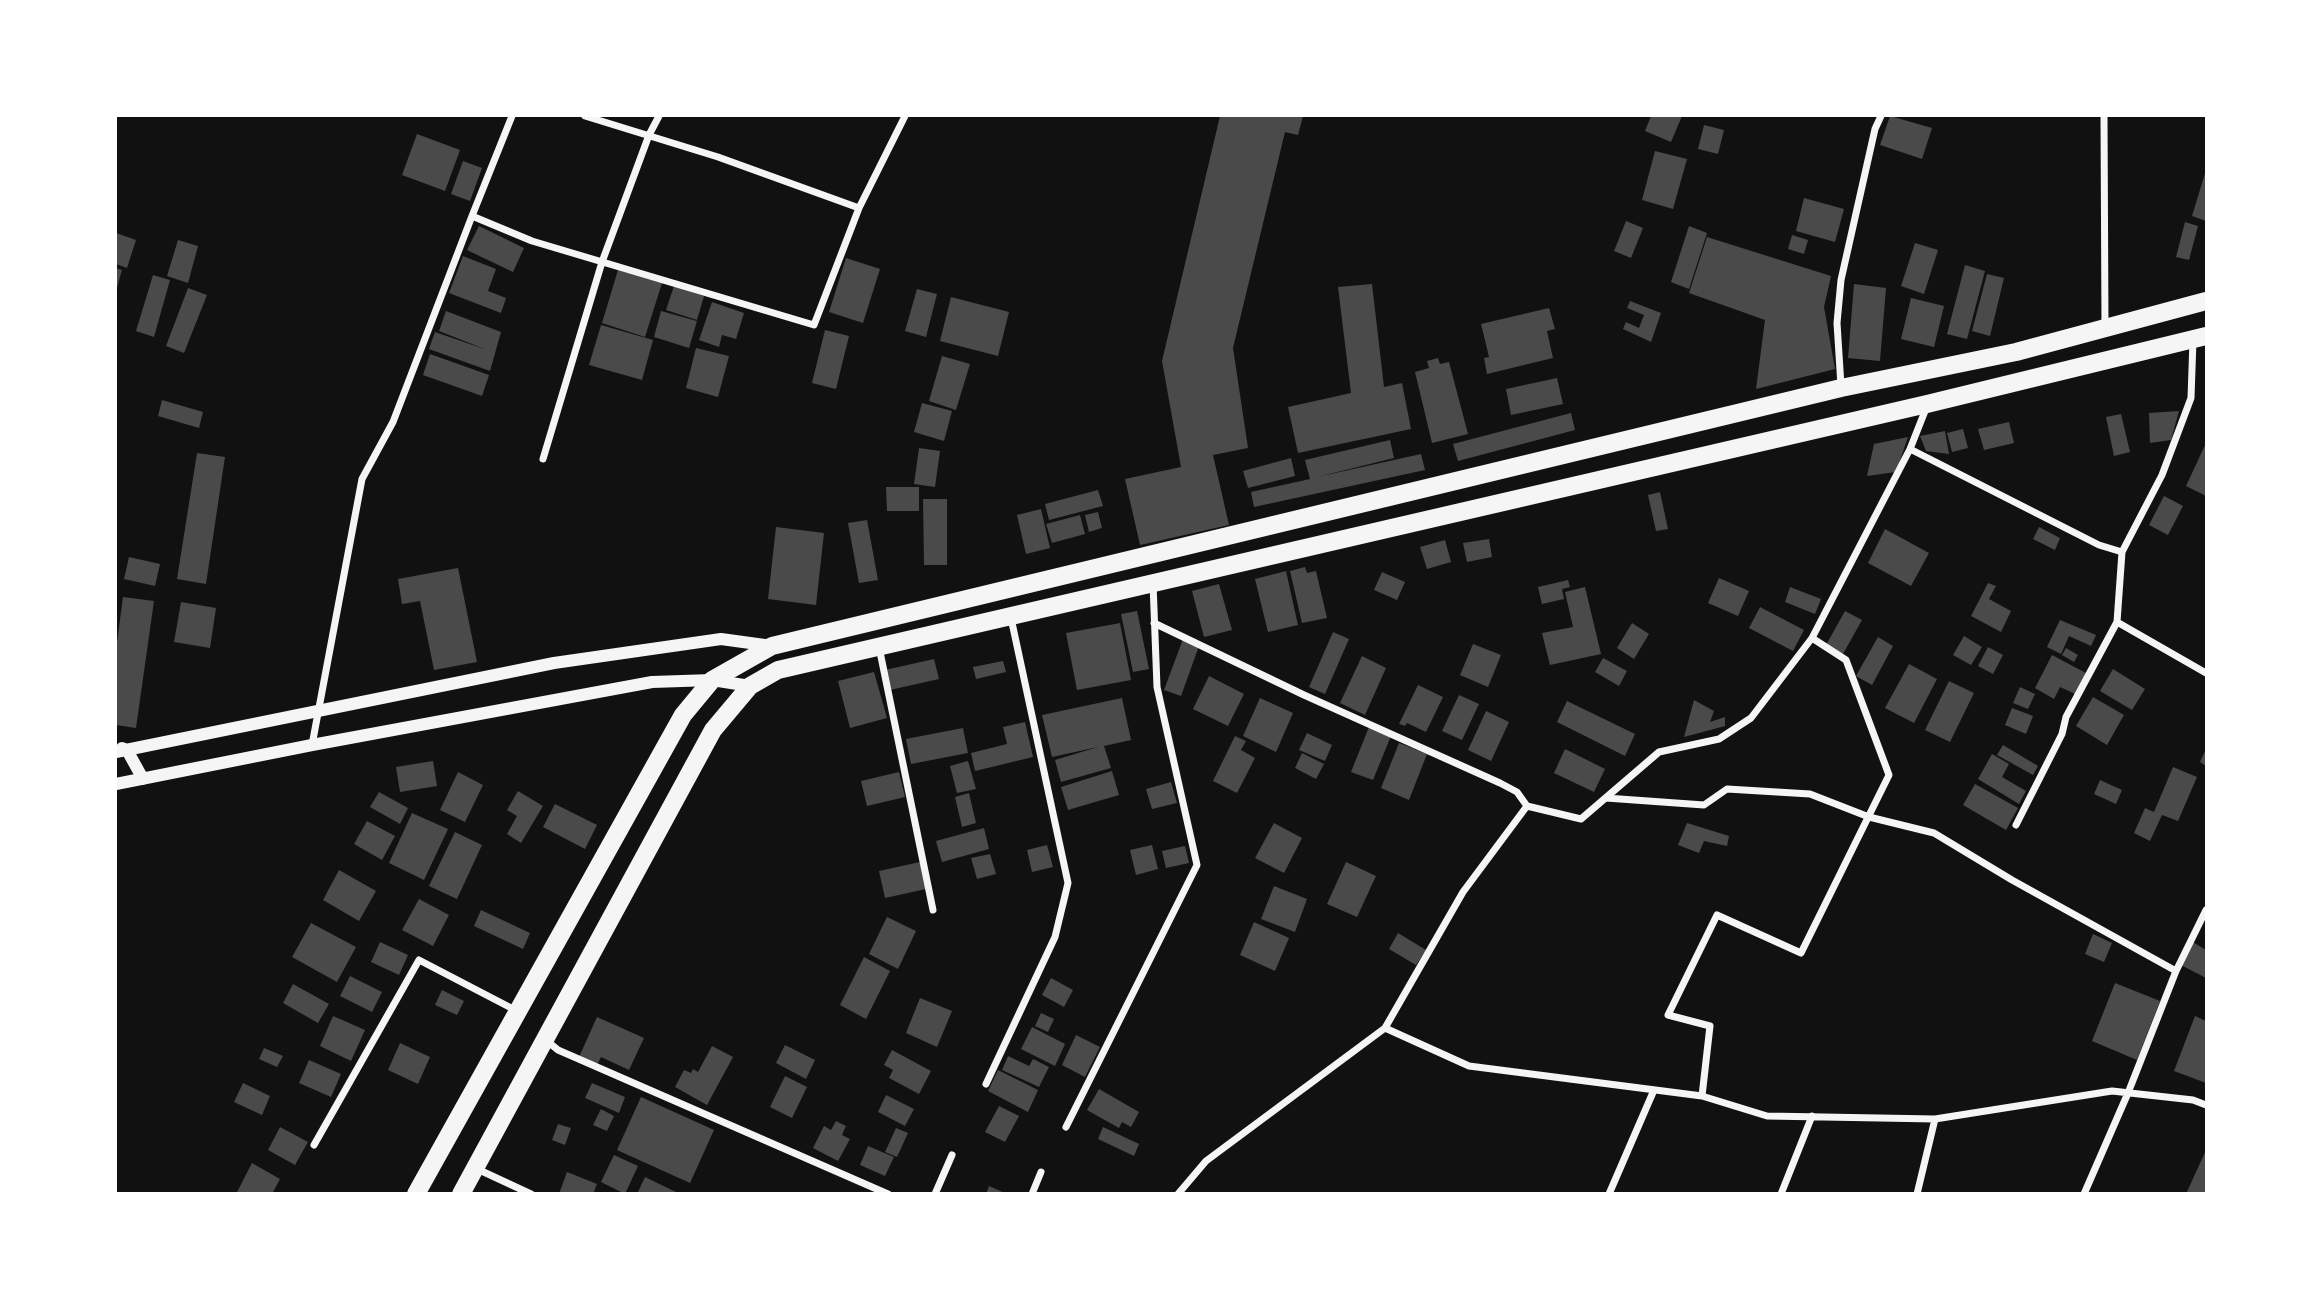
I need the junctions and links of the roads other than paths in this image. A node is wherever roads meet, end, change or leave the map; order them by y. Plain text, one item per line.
1 (512, 116) edge
2 (585, 116) edge
3 (659, 116) edge
4 (905, 116) edge
5 (1881, 116) edge
6 (2104, 116) edge
7 (649, 135) junction
8 (859, 208) junction
9 (472, 216) junction
10 (602, 262) junction
11 (2207, 301) edge
12 (2105, 329) junction
13 (2200, 338) edge
14 (1841, 388) junction
15 (1927, 404) junction
16 (1910, 449) junction
17 (543, 459) dead end
18 (2122, 552) junction
19 (1153, 583) junction
20 (1011, 616) junction
21 (2117, 622) junction
22 (1154, 623) junction
23 (1812, 638) junction
24 (772, 646) junction
25 (879, 647) junction
26 (2207, 673) edge
27 (712, 680) junction
28 (750, 686) junction
29 (319, 711) junction
30 (312, 745) junction
31 (119, 749) edge
32 (143, 779) junction
33 (116, 784) edge
34 (1606, 798) junction
35 (1527, 806) junction
36 (1869, 817) junction
37 (2016, 825) dead end
38 (933, 910) dead end
39 (2207, 910) edge
40 (2175, 971) junction
41 (518, 1011) junction
42 (1385, 1028) junction
43 (544, 1040) junction
44 (986, 1084) dead end
45 (1654, 1090) junction
46 (2128, 1093) junction
47 (1702, 1096) junction
48 (2207, 1105) edge
49 (1812, 1116) junction
50 (1934, 1119) junction
51 (1066, 1127) dead end
52 (314, 1145) dead end
53 (952, 1155) dead end
54 (475, 1168) junction
55 (1041, 1172) dead end
56 (416, 1194) edge
57 (461, 1194) edge
58 (531, 1194) edge
59 (888, 1194) edge
60 (935, 1194) edge
61 (1031, 1194) edge
62 (1178, 1194) edge
63 (1609, 1194) edge
64 (1780, 1194) edge
65 (1917, 1194) edge
66 (2084, 1194) edge

1 - 9 street
2 - 7 street
3 - 7 street
4 - 8 street
5 - 14 street
6 - 12 street
7 - 8 street
7 - 10 street
8 - 10 street
9 - 10 street
9 - 29 street
10 - 17 street
11 - 12 main road
12 - 14 main road
13 - 15 main road
13 - 18 street
14 - 24 main road
15 - 16 street
15 - 19 main road
16 - 18 street
16 - 23 street
18 - 21 street
19 - 20 main road
19 - 22 street
20 - 25 main road
20 - 44 street
21 - 26 street
21 - 37 street
22 - 35 street
22 - 51 street
23 - 34 street
23 - 36 street
24 - 27 main road
24 - 29 street
25 - 28 main road
25 - 38 street
27 - 28 street
27 - 30 street
27 - 41 main road
28 - 43 main road
29 - 30 street
29 - 31 street
30 - 32 street
31 - 32 street
32 - 33 street
34 - 35 street
34 - 36 street
35 - 42 street
36 - 40 street
36 - 47 street
39 - 40 street
40 - 46 street
41 - 52 street
41 - 56 main road
42 - 45 street
42 - 62 street
43 - 54 main road
43 - 59 street
45 - 47 street
45 - 63 street
46 - 48 street
46 - 50 street
46 - 66 street
47 - 49 street
49 - 50 street
49 - 64 street
50 - 65 street
53 - 60 street
54 - 57 main road
54 - 58 street
55 - 61 street

